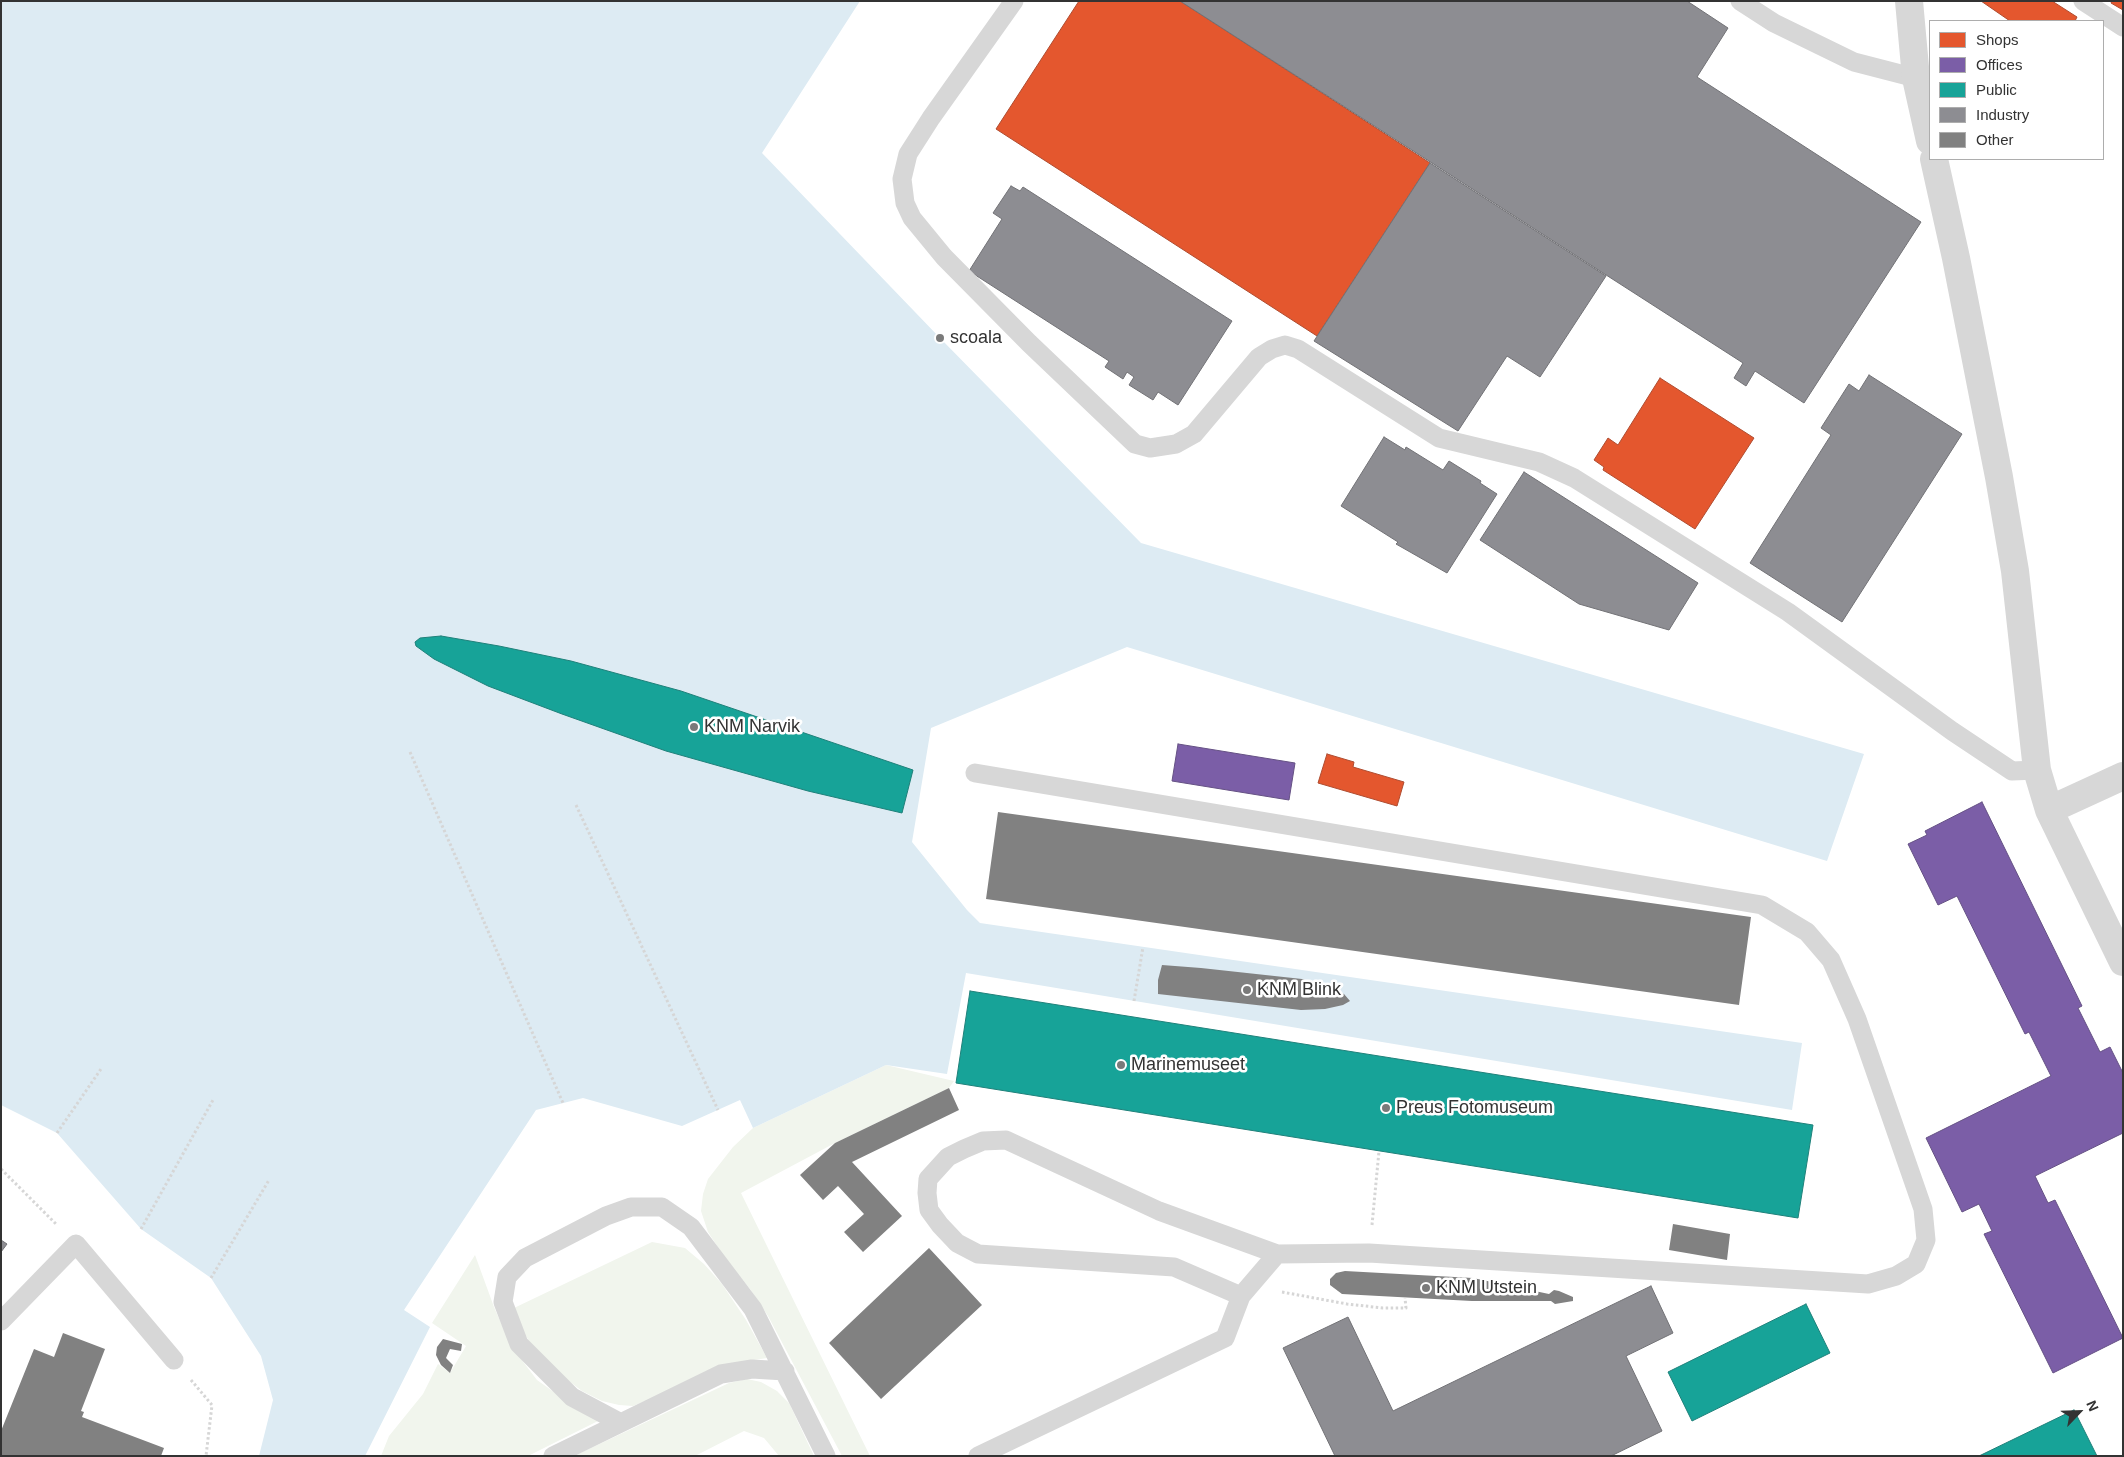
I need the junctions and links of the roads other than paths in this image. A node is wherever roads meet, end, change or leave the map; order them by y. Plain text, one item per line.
1 (1014, 1) edge
2 (1740, 1) edge
3 (1909, 1) edge
4 (2083, 1) edge
5 (2123, 27) edge
6 (1916, 78) junction
7 (1929, 136) edge
8 (1934, 160) edge
9 (2037, 770) junction
10 (975, 773) dead end
11 (2123, 776) edge
12 (2049, 810) junction
13 (2123, 962) edge
14 (1277, 1254) junction
15 (1245, 1290) junction
16 (1, 1321) edge
17 (174, 1360) road end
18 (785, 1371) junction
19 (619, 1422) junction
20 (553, 1456) edge
21 (826, 1456) edge
22 (978, 1456) edge

1 - 9 lane
2 - 6 lane
3 - 6 street
4 - 5 lane
6 - 7 street
8 - 9 street
9 - 12 street
10 - 14 lane
11 - 12 street
12 - 13 street
14 - 15 lane
14 - 15 lane
15 - 22 lane
16 - 17 lane
18 - 19 lane
18 - 19 lane
18 - 21 lane
19 - 20 lane

